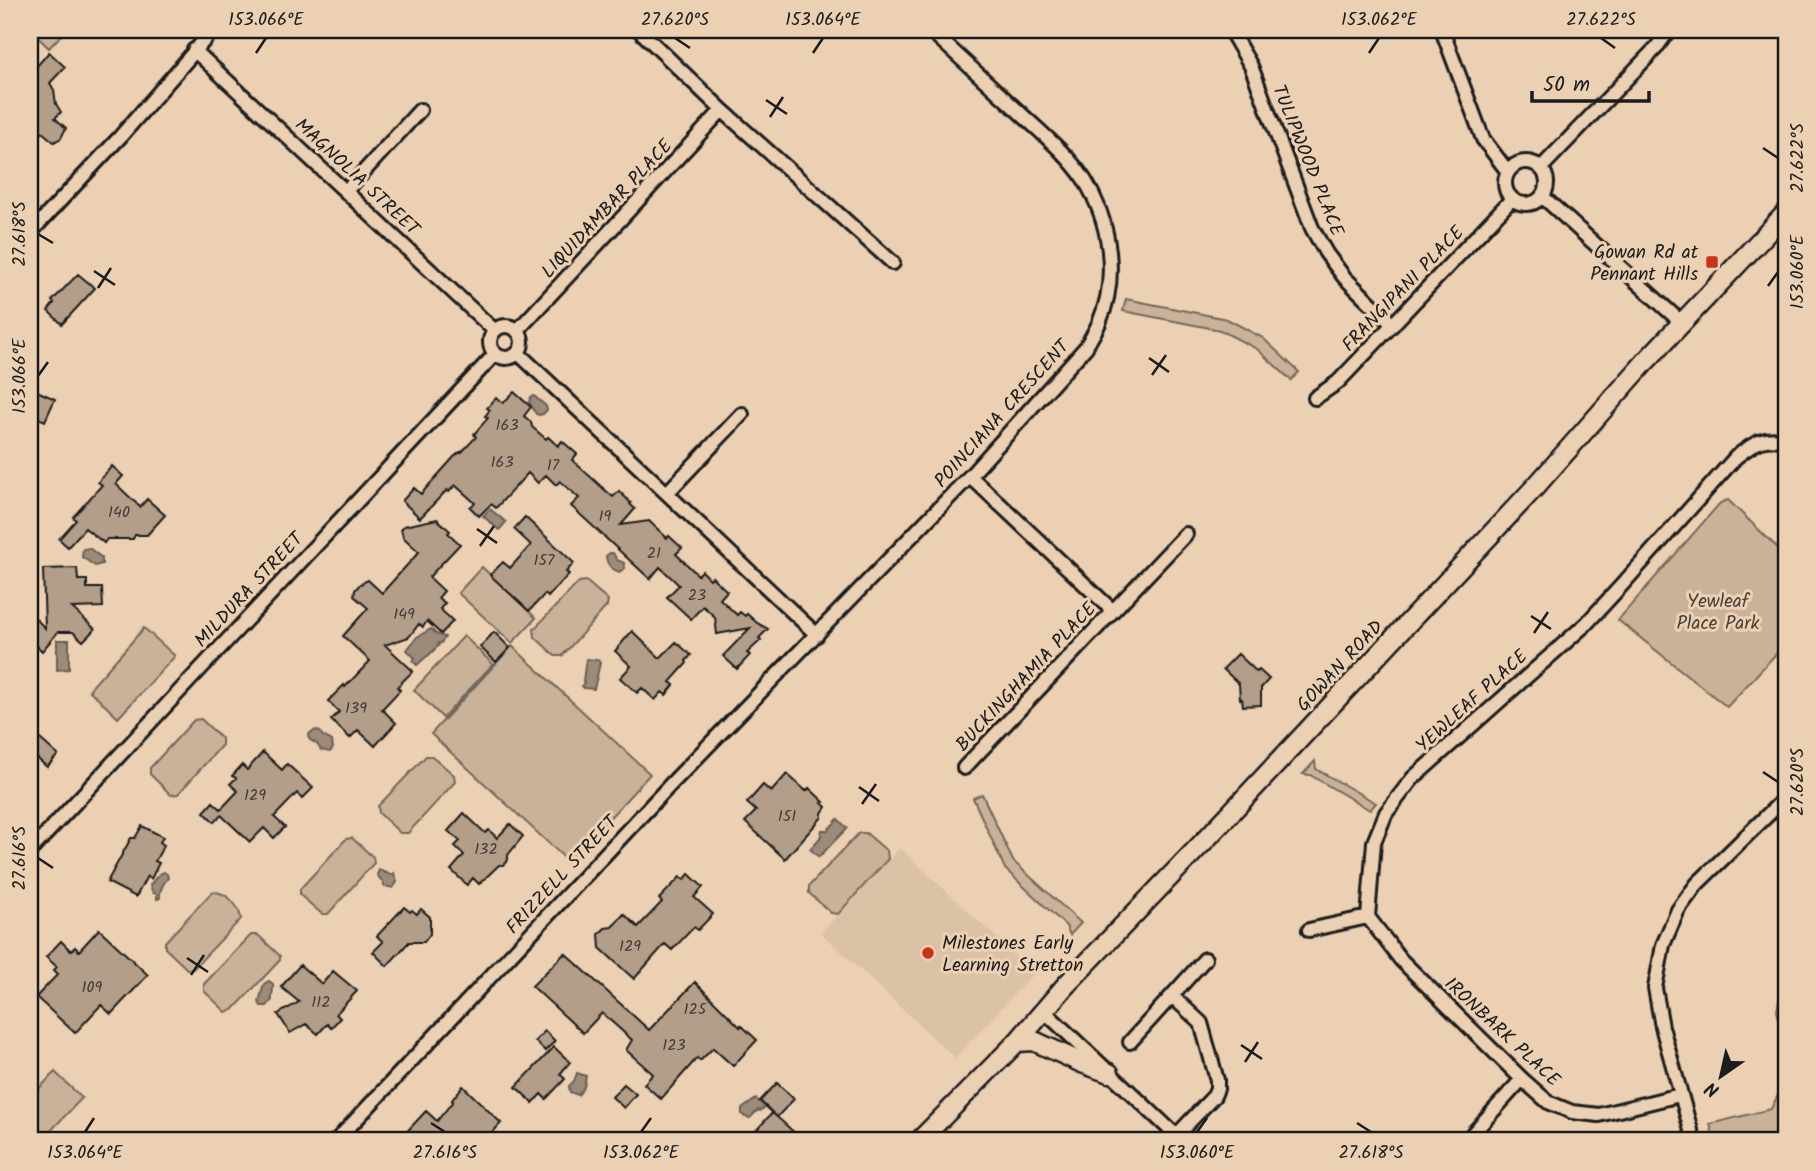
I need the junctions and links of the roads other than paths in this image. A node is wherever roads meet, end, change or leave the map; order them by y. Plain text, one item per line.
1 (213, 30) edge
2 (639, 30) edge
3 (930, 30) edge
4 (1230, 30) edge
5 (1441, 30) edge
6 (1669, 30) edge
7 (194, 50) junction
8 (420, 110) dead end
9 (722, 110) junction
10 (1541, 168) junction
11 (1508, 172) junction
12 (346, 191) junction
13 (1542, 196) junction
14 (1512, 199) junction
15 (1786, 213) edge
16 (30, 233) edge
17 (892, 263) dead end
18 (1682, 323) junction
19 (1393, 325) junction
20 (495, 331) junction
21 (517, 331) junction
22 (518, 353) junction
23 (495, 354) junction
24 (1315, 398) dead end
25 (742, 414) dead end
26 (1786, 441) edge
27 (970, 476) junction
28 (667, 493) junction
29 (1185, 534) dead end
30 (1113, 611) junction
31 (817, 635) junction
32 (964, 768) dead end
33 (1786, 797) edge
34 (30, 851) edge
35 (1368, 917) junction
36 (1309, 930) dead end
37 (1205, 959) dead end
38 (1172, 996) junction
39 (1044, 1010) junction
40 (1017, 1042) junction
41 (1130, 1042) dead end
42 (1109, 1073) junction
43 (1522, 1079) junction
44 (1680, 1095) junction
45 (1179, 1139) edge
46 (336, 1141) edge
47 (919, 1141) edge
48 (1466, 1141) edge
49 (1694, 1141) edge

1 - 7 street
2 - 9 street
3 - 27 street, POINCIANA CRESCENT
4 - 19 street, TULIPWOOD PLACE
5 - 11 street
6 - 10 street
7 - 12 street, MAGNOLIA STREET
7 - 16 street
8 - 12 street
9 - 17 street
9 - 21 street, LIQUIDAMBAR PLACE
10 - 11 street
10 - 13 street
11 - 14 street
12 - 20 street, MAGNOLIA STREET
13 - 14 street
13 - 18 street
14 - 19 street, FRANGIPANI PLACE
15 - 18 main road, GOWAN ROAD
18 - 39 main road, GOWAN ROAD
19 - 24 street, FRANGIPANI PLACE
20 - 21 street
20 - 23 street
21 - 22 street
22 - 23 street
22 - 28 street
23 - 34 street, MILDURA STREET
25 - 28 street
26 - 35 street, YEWLEAF PLACE
27 - 30 street, BUCKINGHAMIA PLACE
27 - 31 street, POINCIANA CRESCENT
28 - 31 street
29 - 30 street, BUCKINGHAMIA PLACE
30 - 32 street, BUCKINGHAMIA PLACE
31 - 46 street, FRIZZELL STREET
33 - 44 street
35 - 36 street
35 - 43 street, IRONBARK PLACE
37 - 38 street
38 - 41 street
38 - 45 street
39 - 40 main road, GOWAN ROAD
39 - 42 street
40 - 42 main road
40 - 47 main road, GOWAN ROAD
42 - 45 street
43 - 44 street, IRONBARK PLACE
43 - 48 street
44 - 49 street

